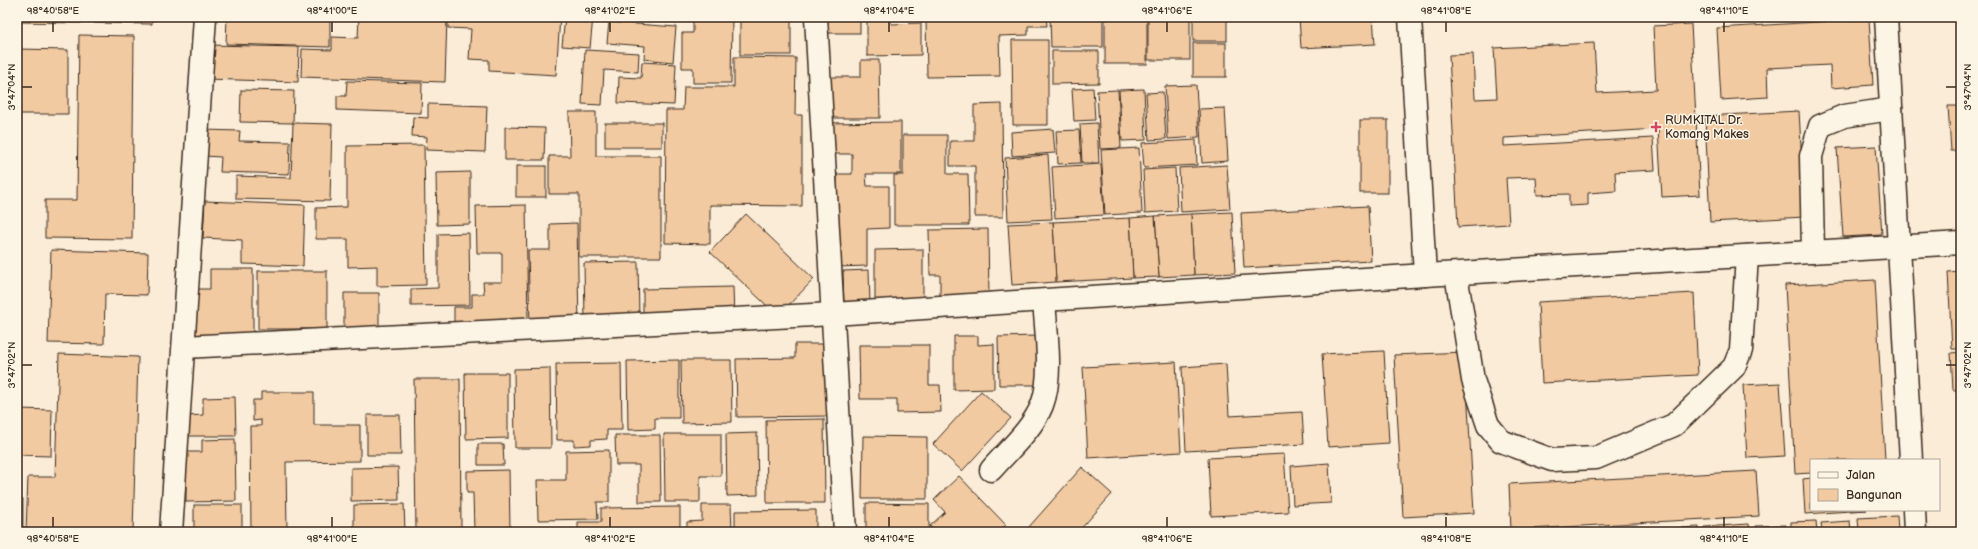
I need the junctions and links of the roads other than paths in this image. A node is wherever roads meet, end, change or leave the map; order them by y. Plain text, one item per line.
1 (205, 17) edge
2 (816, 17) edge
3 (1410, 17) edge
4 (1886, 17) edge
5 (1891, 110) junction
6 (1961, 243) edge
7 (1899, 247) junction
8 (1813, 252) junction
9 (1747, 256) junction
10 (1456, 274) junction
11 (1425, 275) junction
12 (1044, 301) junction
13 (833, 314) junction
14 (184, 346) junction
15 (1911, 459) edge
16 (991, 470) dead end
17 (1914, 511) edge
18 (172, 532) edge
19 (845, 532) edge
20 (1915, 532) edge

1 - 14 street
2 - 13 street
3 - 11 street
4 - 5 street
5 - 7 street
5 - 8 street
6 - 7 street
7 - 8 street
7 - 15 street
8 - 9 street
9 - 10 street
9 - 10 street
10 - 11 street
11 - 12 street
12 - 13 street
12 - 16 street
13 - 14 street
13 - 19 street
14 - 18 street
17 - 20 street

